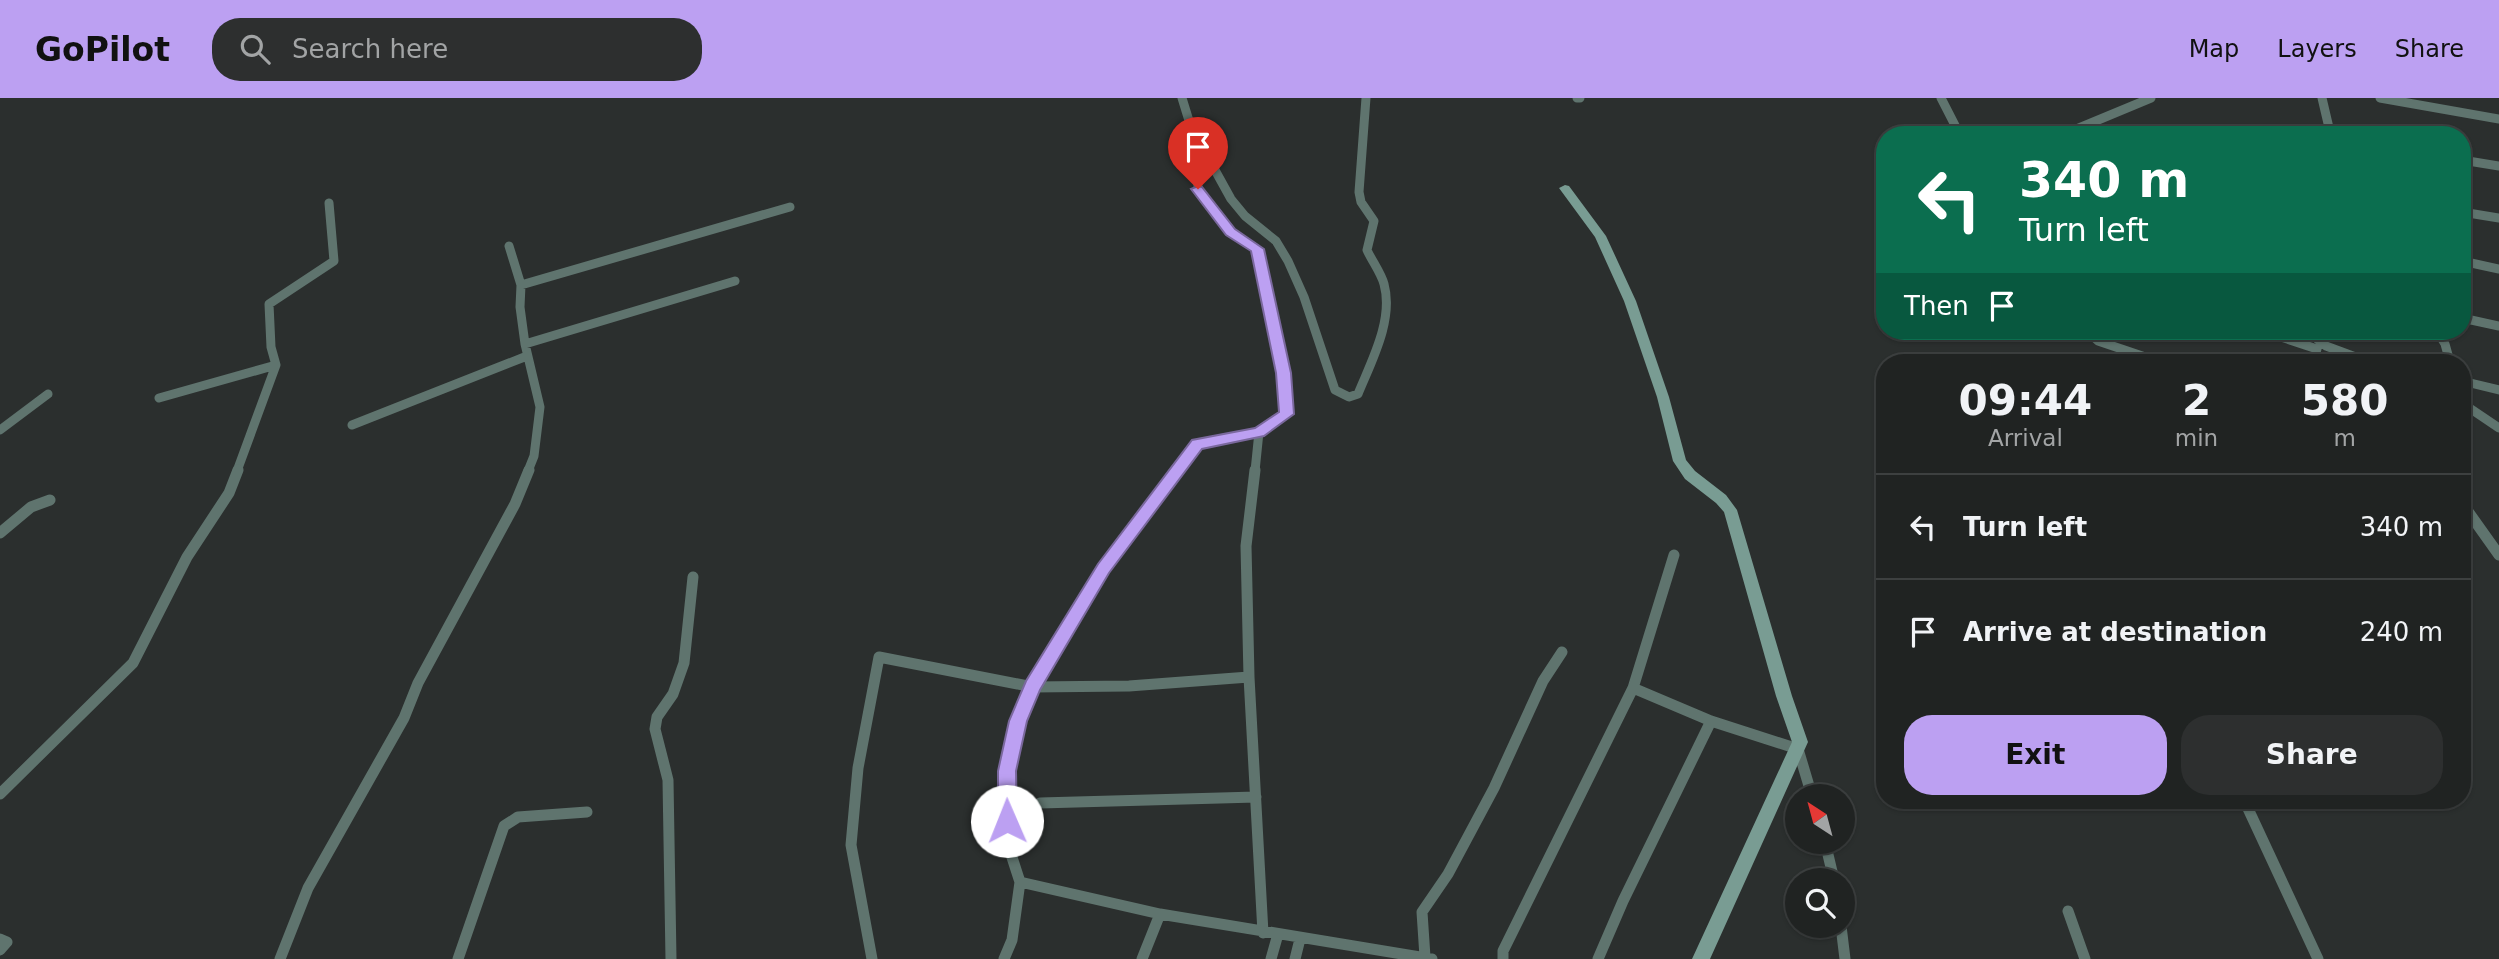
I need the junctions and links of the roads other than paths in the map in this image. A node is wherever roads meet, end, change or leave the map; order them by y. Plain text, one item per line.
1 (1182, 98) edge
2 (1366, 98) edge
3 (1941, 98) edge
4 (2151, 98) edge
5 (2322, 98) edge
6 (2380, 98) edge
7 (2499, 119) edge
8 (1955, 126) edge
9 (2084, 126) edge
10 (2327, 126) edge
11 (1197, 150) junction
12 (2471, 161) edge
13 (2499, 166) edge
14 (1565, 188) dead end
15 (329, 203) dead end
16 (790, 207) dead end
17 (2471, 213) edge
18 (2499, 218) edge
19 (509, 246) dead end
20 (2471, 263) edge
21 (2499, 269) edge
22 (735, 281) dead end
23 (521, 285) junction
24 (2471, 320) edge
25 (2499, 326) edge
26 (2097, 340) edge
27 (2318, 340) edge
28 (525, 344) junction
29 (2136, 354) edge
30 (2348, 354) edge
31 (527, 356) junction
32 (276, 365) junction
33 (2471, 384) edge
34 (2499, 390) edge
35 (48, 394) dead end
36 (159, 398) dead end
37 (2471, 409) edge
38 (352, 425) dead end
39 (2499, 428) edge
40 (0, 430) edge
41 (1259, 432) junction
42 (50, 500) dead end
43 (2471, 515) edge
44 (0, 533) edge
45 (2497, 549) edge
46 (1674, 555) dead end
47 (693, 577) dead end
48 (1562, 652) dead end
49 (1249, 677) junction
50 (1033, 687) junction
51 (1633, 688) junction
52 (1712, 721) junction
53 (1798, 749) junction
54 (1808, 784) edge
55 (0, 794) edge
56 (1256, 797) junction
57 (1040, 803) dead end
58 (2248, 809) edge
59 (587, 812) dead end
60 (1020, 882) junction
61 (2068, 911) dead end
62 (1160, 914) junction
63 (1264, 933) junction
64 (1278, 934) junction
65 (1842, 938) edge
66 (0, 939) edge
67 (1300, 939) junction
68 (0, 950) edge
69 (1428, 958) edge
70 (280, 959) edge
71 (458, 959) edge
72 (671, 959) edge
73 (872, 959) edge
74 (1004, 959) edge
75 (1142, 959) edge
76 (1271, 959) edge
77 (1295, 959) edge
78 (1503, 959) edge
79 (1598, 959) edge
80 (1701, 959) edge
81 (1845, 959) edge
82 (2085, 959) edge
83 (2318, 959) edge

1 - 11 street
2 - 11 street
3 - 8 street
4 - 9 street
5 - 10 street
6 - 7 street
11 - 41 street
12 - 13 street
14 - 53 street
15 - 32 street
16 - 23 street
17 - 18 street
19 - 23 street
20 - 21 street
22 - 28 street
23 - 28 street
24 - 25 street
26 - 29 street
27 - 30 street
28 - 31 street
31 - 38 street
31 - 70 street
32 - 36 street
32 - 55 street
33 - 34 street
35 - 40 street
37 - 39 street
41 - 49 street
41 - 50 street
42 - 44 street
43 - 45 street
46 - 51 street
47 - 72 street
48 - 69 street
49 - 50 street
49 - 56 street
50 - 60 street
50 - 73 street
51 - 52 street
51 - 78 street
52 - 53 street
52 - 79 street
53 - 54 street
53 - 80 street
56 - 57 street
56 - 63 street
58 - 83 street
59 - 71 street
60 - 62 street
60 - 74 street
61 - 82 street
62 - 63 street
62 - 75 street
63 - 64 street
64 - 67 street
64 - 76 street
65 - 81 street
66 - 68 street
67 - 69 street
67 - 77 street

